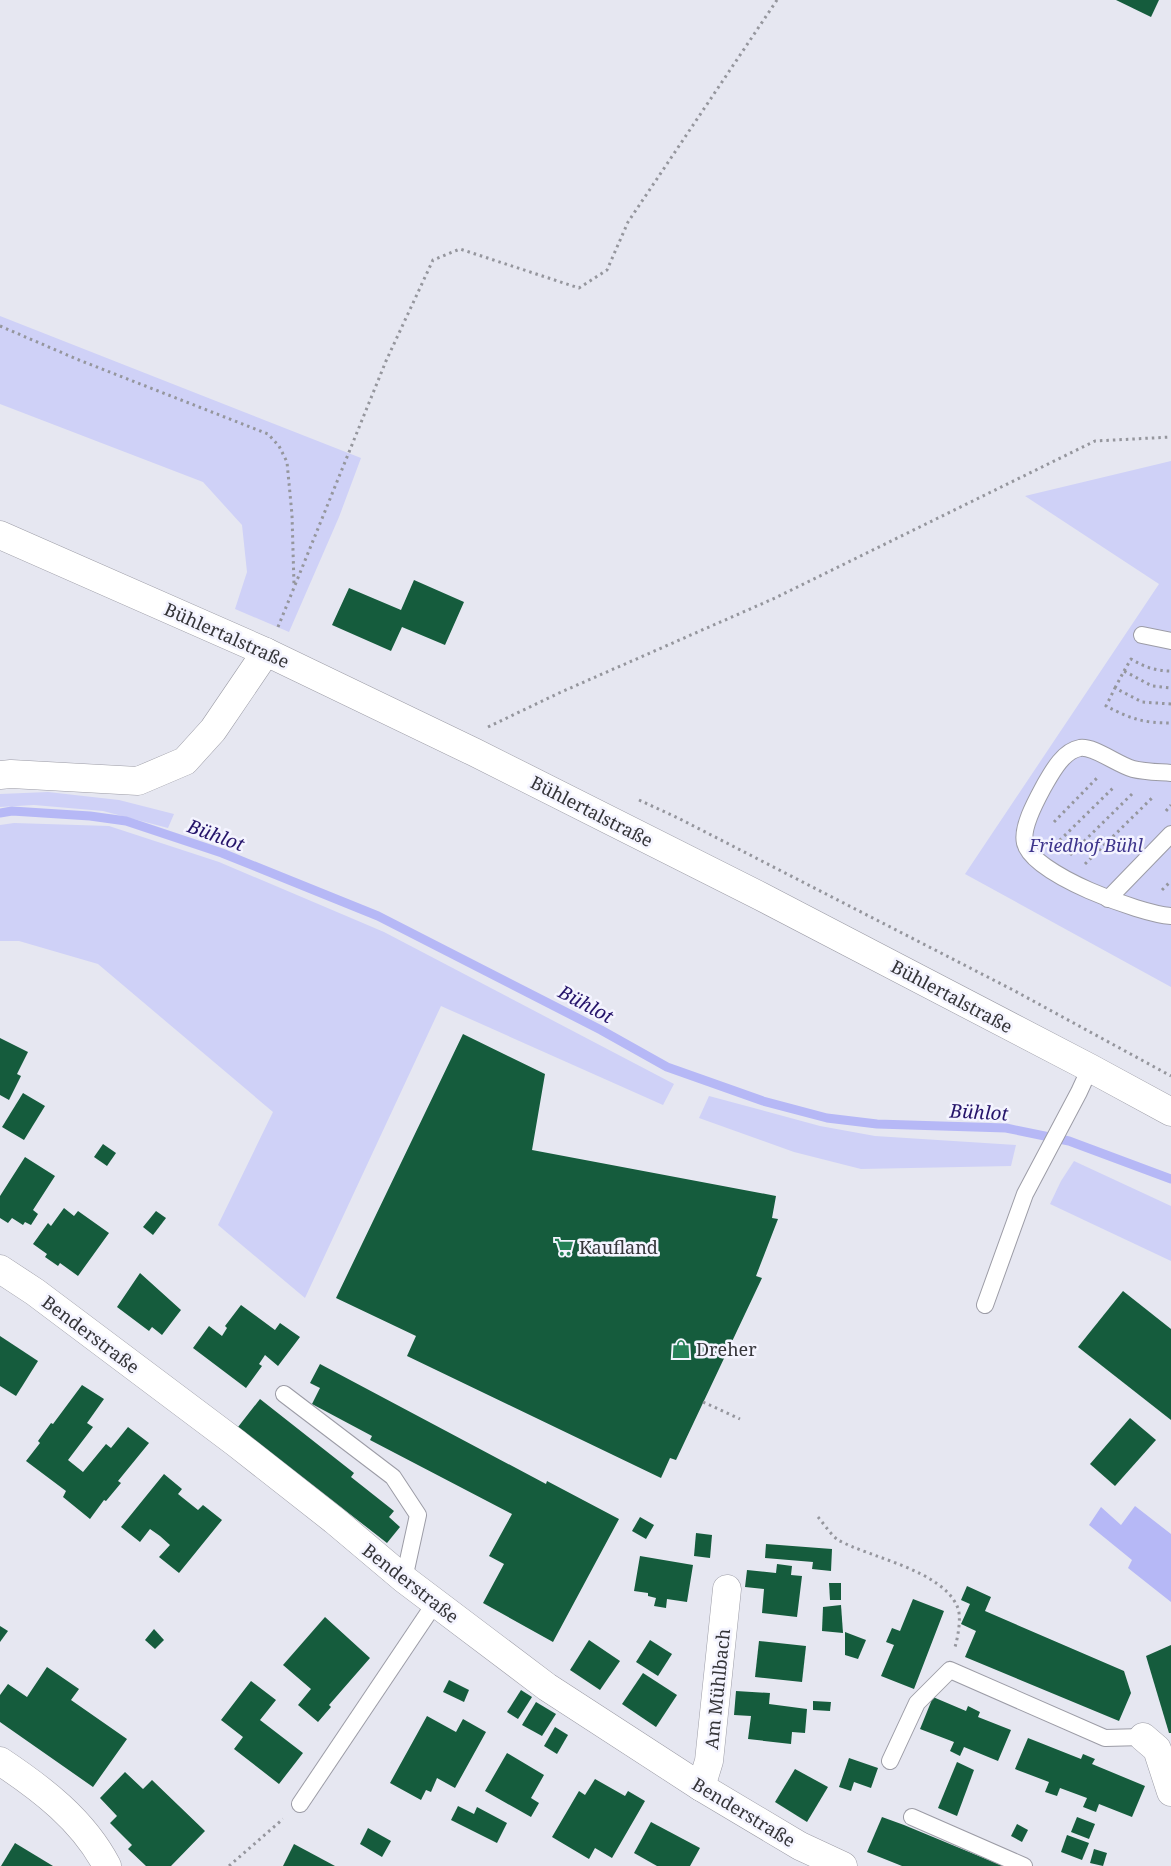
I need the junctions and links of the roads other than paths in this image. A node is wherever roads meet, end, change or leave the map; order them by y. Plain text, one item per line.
1 (0, 535) edge
2 (1142, 635) dead end
3 (1171, 640) edge
4 (266, 652) junction
5 (1171, 773) edge
6 (0, 775) edge
7 (1171, 834) edge
8 (1108, 899) junction
9 (1171, 916) edge
10 (1090, 1068) junction
11 (1171, 1112) edge
12 (0, 1269) edge
13 (985, 1305) dead end
14 (284, 1394) dead end
15 (404, 1579) junction
16 (727, 1589) dead end
17 (435, 1603) junction
18 (1143, 1737) joint
19 (0, 1761) edge
20 (890, 1761) dead end
21 (701, 1787) junction
22 (1171, 1792) edge
23 (300, 1804) road end
24 (912, 1817) dead end
25 (107, 1866) edge
26 (843, 1866) edge
27 (1024, 1866) edge

1 - 4 street, Bühlertalstraße
2 - 3 lane
4 - 6 street
4 - 10 street, Bühlertalstraße
5 - 8 lane
7 - 8 lane
8 - 9 lane
10 - 11 street, Bühlertalstraße
10 - 13 lane
12 - 15 street, Benderstraße
14 - 15 lane
15 - 17 street, Benderstraße
16 - 21 street, Am Mühlbach
17 - 21 street, Benderstraße
17 - 23 lane
18 - 20 lane
18 - 22 street
19 - 25 street
21 - 26 street, Benderstraße
24 - 27 lane

